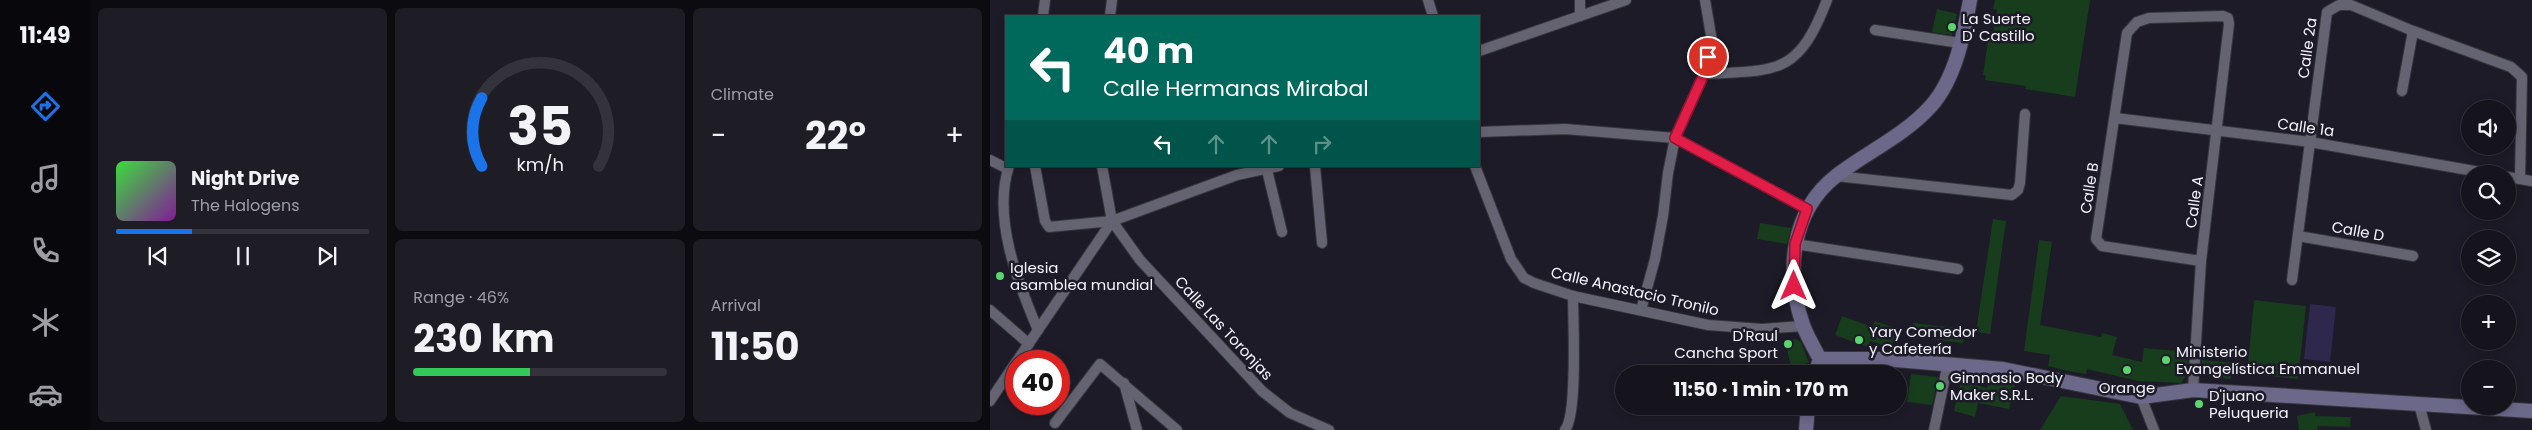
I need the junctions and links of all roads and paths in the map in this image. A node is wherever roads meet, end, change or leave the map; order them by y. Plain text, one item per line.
1 (1045, 0) edge
2 (1112, 0) edge
3 (1428, 0) edge
4 (1580, 0) edge
5 (1626, 0) edge
6 (1705, 0) edge
7 (1827, 0) edge
8 (1970, 0) edge
9 (1042, 15) edge
10 (1110, 15) edge
11 (1432, 15) edge
12 (1580, 16) junction
13 (1875, 30) dead end
14 (2413, 31) junction
15 (2127, 33) joint
16 (1960, 43) junction
17 (1480, 51) edge
18 (1704, 74) junction
19 (2402, 91) dead end
20 (2025, 114) dead end
21 (2115, 118) junction
22 (2218, 131) junction
23 (1480, 132) edge
24 (1675, 138) junction
25 (2310, 142) junction
26 (990, 160) edge
27 (1005, 166) edge
28 (1035, 167) edge
29 (1102, 167) edge
30 (1266, 167) edge
31 (1315, 167) edge
32 (1475, 167) edge
33 (1009, 168) edge
34 (2461, 169) edge
35 (1836, 176) junction
36 (2516, 178) edge
37 (2520, 179) junction
38 (2532, 181) edge
39 (1807, 209) junction
40 (1112, 221) junction
41 (1282, 232) dead end
42 (2298, 236) junction
43 (1322, 243) dead end
44 (1795, 244) junction
45 (2413, 256) dead end
46 (2201, 261) junction
47 (1958, 269) dead end
48 (2292, 280) dead end
49 (1573, 296) junction
50 (990, 310) edge
51 (1641, 310) junction
52 (1803, 326) junction
53 (1038, 330) junction
54 (1029, 344) junction
55 (1025, 350) edge
56 (1820, 359) junction
57 (1948, 363) junction
58 (1818, 365) edge
59 (1005, 379) edge
60 (1124, 383) junction
61 (2193, 390) junction
62 (2141, 397) junction
63 (990, 401) edge
64 (2419, 404) junction
65 (2532, 411) edge
66 (1807, 415) edge
67 (1055, 423) dead end
68 (1137, 430) edge
69 (1177, 430) edge
70 (1329, 430) edge
71 (1565, 430) edge
72 (1806, 430) edge
73 (1934, 430) edge
74 (2154, 430) edge
75 (2426, 430) edge

1 - 9 street
2 - 10 street
3 - 11 street
4 - 12 street
5 - 12 street
6 - 18 street
7 - 18 street
8 - 16 street
12 - 17 street
13 - 16 street
14 - 19 street
14 - 25 street, Calle 2a
14 - 37 street, Calle 2a
15 - 21 street, Calle B
15 - 22 street, Calle A
16 - 35 street
18 - 24 street
20 - 35 street
21 - 22 street, Calle 1a
21 - 46 street, Calle B
22 - 25 street, Calle 1a
22 - 46 street, Calle A
23 - 24 street
24 - 39 street
24 - 51 street
25 - 34 street, Calle 1a
25 - 42 street, Calle 2a
26 - 27 street
28 - 40 street
29 - 40 street, Calle Las Toronjas
30 - 40 street
30 - 41 street
31 - 43 street
32 - 49 street, Calle Anastacio Tronilo
33 - 53 street
35 - 39 street
36 - 37 street
37 - 38 street
39 - 44 street
40 - 53 street
40 - 70 street, Calle Las Toronjas
42 - 45 street, Calle D
42 - 48 street, Calle 2a
44 - 47 street
44 - 52 street
46 - 61 street, Calle A
49 - 51 street, Calle Anastacio Tronilo
49 - 71 street
50 - 54 street
51 - 52 street, Calle Anastacio Tronilo
52 - 56 street
53 - 54 street
54 - 55 street
56 - 57 street
56 - 58 street
57 - 62 street
57 - 73 street
59 - 63 street
60 - 67 street
60 - 68 street
60 - 69 street
61 - 62 street
61 - 64 street
62 - 74 street
64 - 65 street
64 - 75 street
66 - 72 street

